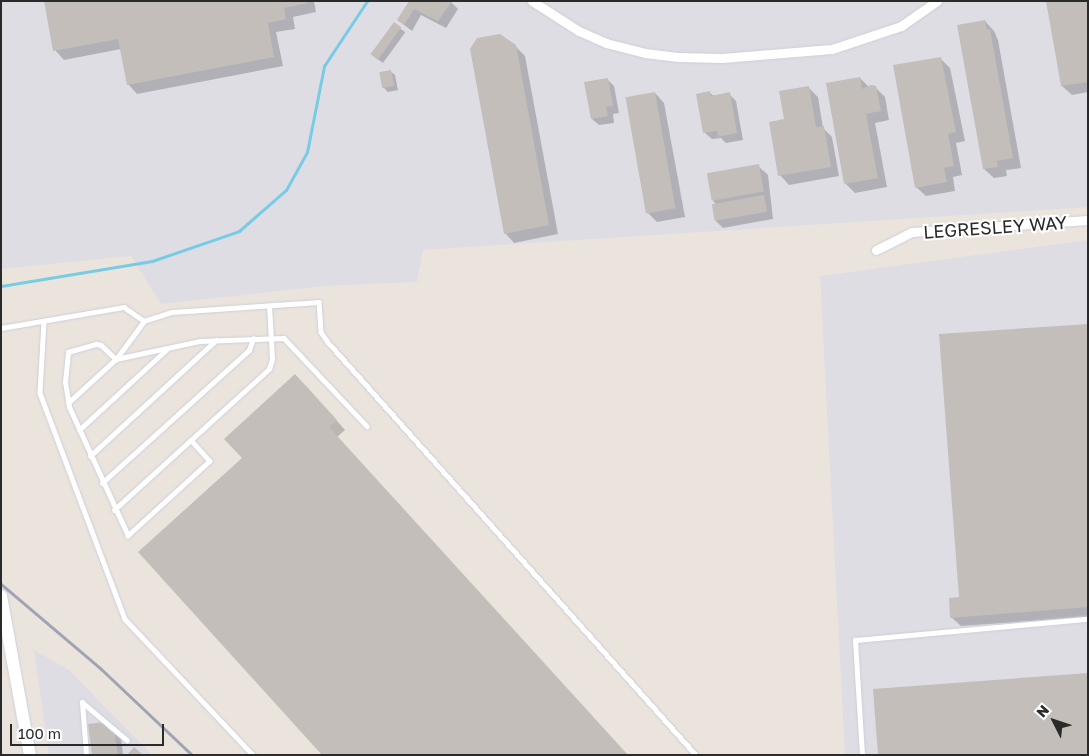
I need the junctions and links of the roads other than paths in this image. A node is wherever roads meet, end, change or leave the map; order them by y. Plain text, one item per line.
1 (532, 1) edge
2 (937, 1) edge
3 (1088, 220) edge
4 (876, 250) dead end
5 (269, 306) junction
6 (44, 320) junction
7 (144, 321) junction
8 (1, 328) edge
9 (271, 338) junction
10 (254, 339) junction
11 (216, 340) junction
12 (168, 348) junction
13 (116, 359) junction
14 (68, 403) junction
15 (368, 426) dead end
16 (79, 430) junction
17 (191, 440) junction
18 (90, 456) junction
19 (102, 483) junction
20 (114, 510) junction
21 (1, 596) edge
22 (1088, 619) edge
23 (127, 740) dead end
24 (30, 755) edge
25 (86, 755) edge
26 (253, 755) edge
27 (696, 755) edge
28 (862, 755) edge

1 - 2 street
3 - 4 street, LEGRESLEY WAY
5 - 7 lane
5 - 9 lane
5 - 27 lane
6 - 7 lane
6 - 8 lane
6 - 26 lane
7 - 13 lane
9 - 10 lane
9 - 15 lane
9 - 17 lane
10 - 11 lane
10 - 19 lane
11 - 12 lane
11 - 18 lane
12 - 13 lane
12 - 16 lane
13 - 14 lane
13 - 14 lane
14 - 16 lane
16 - 18 lane
17 - 20 lane
17 - 20 lane
18 - 19 lane
19 - 20 lane
21 - 24 street
22 - 28 lane
23 - 25 lane

